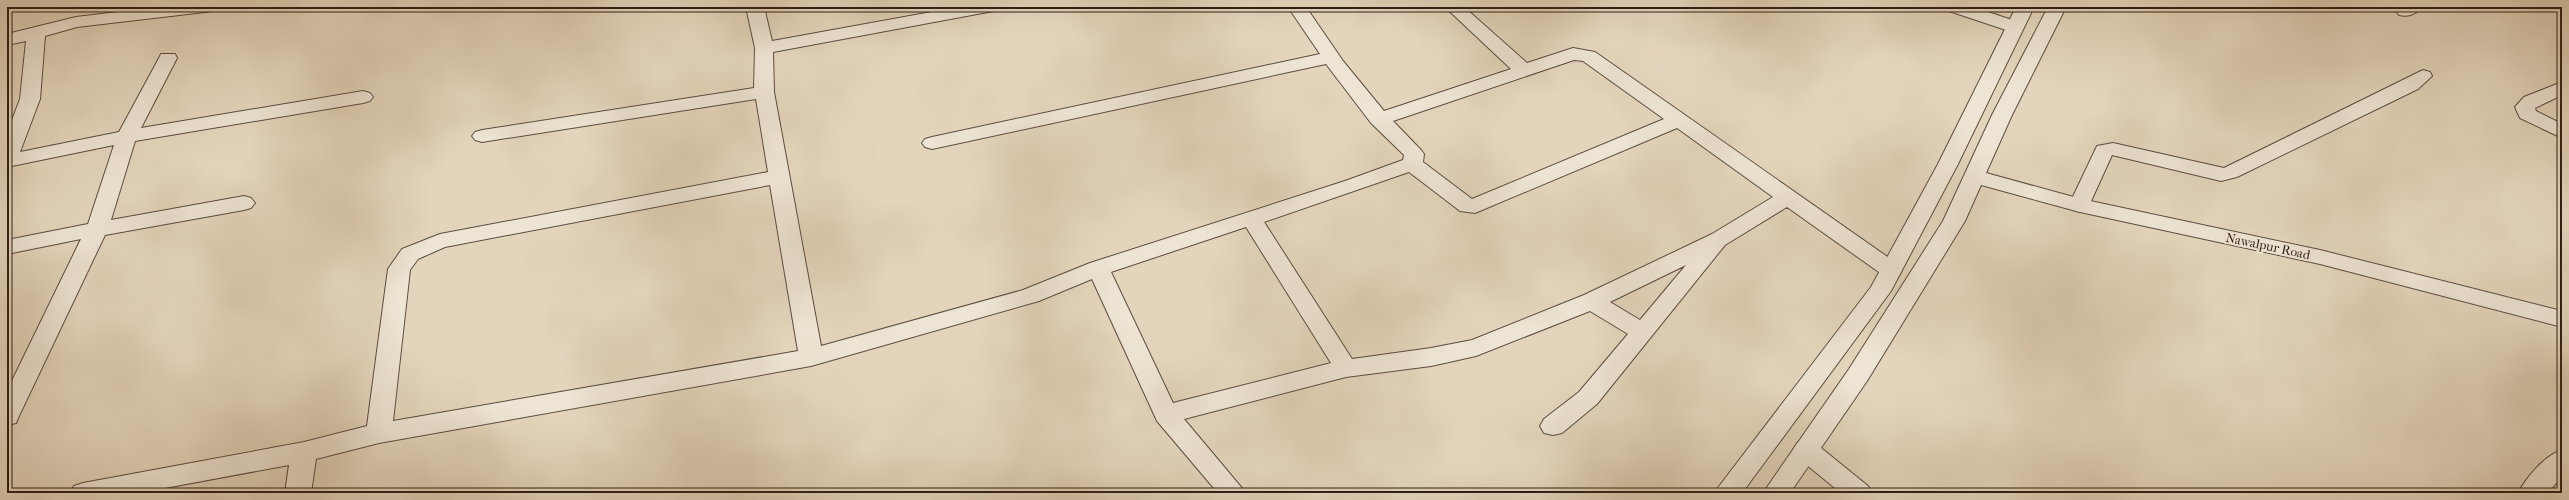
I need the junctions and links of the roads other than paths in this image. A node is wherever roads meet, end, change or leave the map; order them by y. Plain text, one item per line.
1 (205, 7) edge
2 (755, 7) edge
3 (988, 7) edge
4 (1297, 7) edge
5 (1454, 7) edge
6 (1956, 7) edge
7 (2025, 7) edge
8 (2057, 7) edge
9 (2015, 27) junction
10 (36, 31) junction
11 (7, 40) edge
12 (764, 48) junction
13 (168, 58) dead end
14 (1329, 58) junction
15 (1523, 70) junction
16 (2423, 76) dead end
17 (2562, 88) edge
18 (764, 92) junction
19 (363, 97) dead end
20 (1378, 119) junction
21 (1678, 120) junction
22 (2562, 132) edge
23 (126, 136) junction
24 (482, 136) dead end
25 (932, 143) dead end
26 (7, 160) edge
27 (1412, 164) junction
28 (1973, 176) junction
29 (778, 177) junction
30 (1787, 197) junction
31 (244, 203) dead end
32 (2080, 206) junction
33 (1251, 218) junction
34 (97, 229) junction
35 (1720, 239) junction
36 (7, 247) edge
37 (1098, 268) junction
38 (1891, 270) junction
39 (1592, 301) junction
40 (2562, 320) edge
41 (1642, 332) junction
42 (811, 357) junction
43 (1346, 368) junction
44 (1166, 414) junction
45 (7, 416) edge
46 (1553, 426) dead end
47 (379, 433) junction
48 (1806, 450) junction
49 (304, 452) junction
50 (2562, 460) edge
51 (83, 493) edge
52 (298, 493) edge
53 (1233, 493) edge
54 (1727, 493) edge
55 (1776, 493) edge
56 (1859, 493) edge
57 (2531, 493) edge

1 - 10 street
2 - 12 street
3 - 12 street
4 - 14 street
5 - 15 street
6 - 9 street
7 - 9 street
8 - 28 street
9 - 38 street
10 - 11 street
10 - 26 street
12 - 18 street
13 - 23 street
14 - 20 street
14 - 25 street
15 - 20 street
15 - 21 street
16 - 32 street
17 - 22 street
18 - 24 street
18 - 29 street
19 - 23 street
20 - 27 street
21 - 27 street
21 - 30 street
23 - 26 street
23 - 34 street
27 - 33 street
28 - 32 street, Nawalpur Road
28 - 48 street
29 - 42 street
29 - 47 street
30 - 35 street
30 - 38 street
31 - 34 street
32 - 40 street, Nawalpur Road
33 - 37 street
33 - 43 street
34 - 36 street
34 - 45 street
35 - 39 street
35 - 41 street
37 - 42 street
37 - 44 street
38 - 54 street
39 - 41 street
39 - 43 street
41 - 46 street
42 - 47 street
43 - 44 street
44 - 53 street
47 - 49 street
48 - 55 street
48 - 56 street
49 - 51 street
49 - 52 street
50 - 57 street

